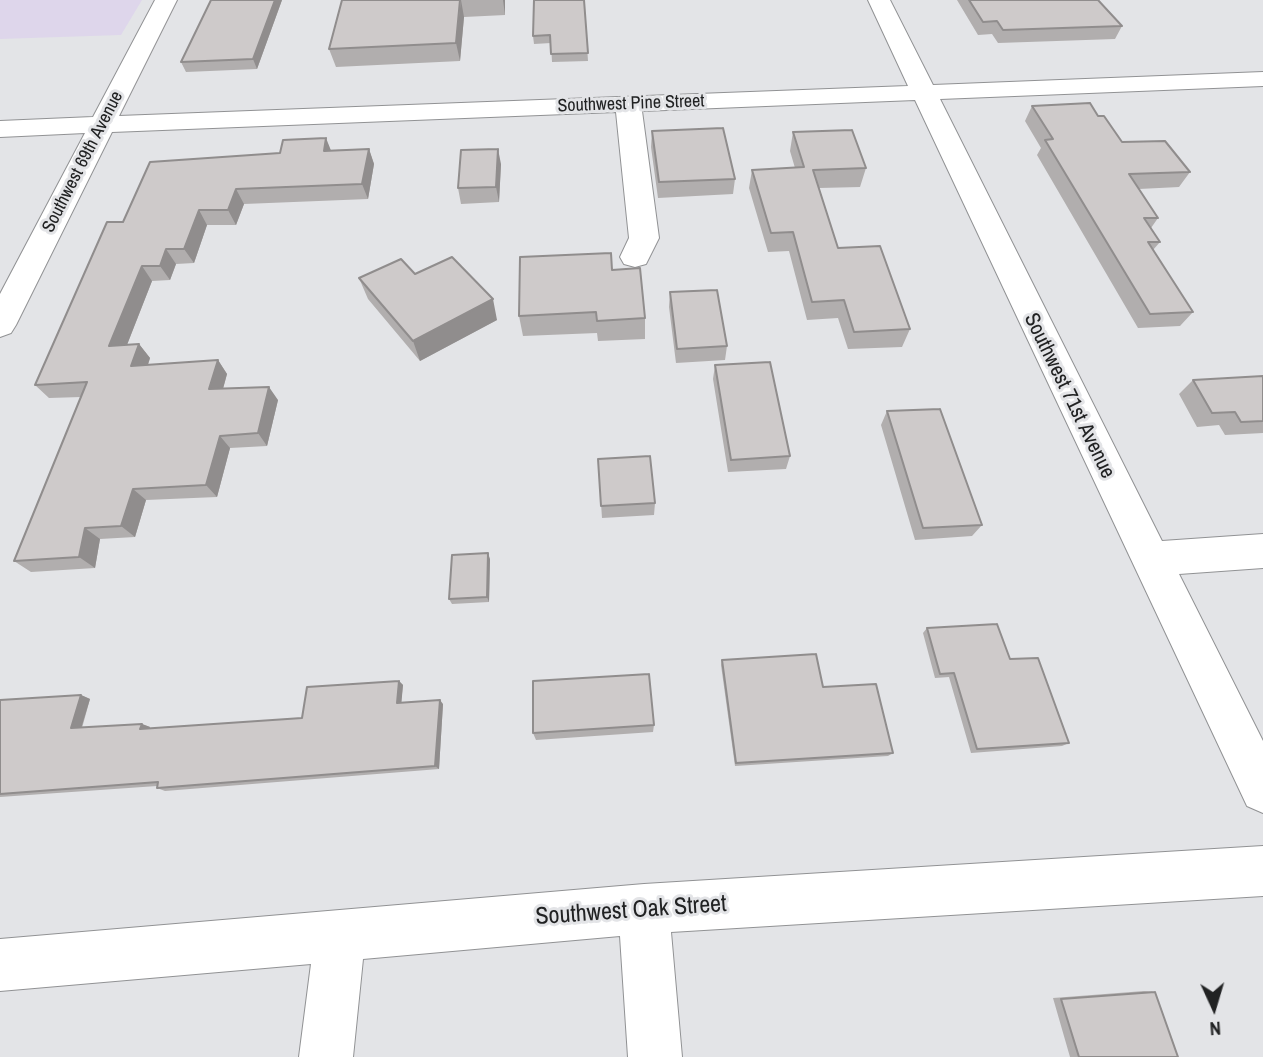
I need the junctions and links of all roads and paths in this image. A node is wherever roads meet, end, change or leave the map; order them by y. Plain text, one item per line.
1 (166, 0) edge
2 (879, 0) edge
3 (1263, 79) edge
4 (923, 93) junction
5 (628, 104) junction
6 (101, 125) junction
7 (0, 129) edge
8 (635, 257) dead end
9 (0, 325) edge
10 (1263, 551) edge
11 (1149, 559) junction
12 (1263, 790) edge
13 (1263, 871) edge
14 (644, 909) junction
15 (340, 935) junction
16 (0, 965) edge
17 (326, 1057) edge
18 (655, 1057) edge

1 - 6 street, Southwest 69th Avenue
2 - 4 street, Southwest 71st Avenue
3 - 4 street, Southwest Pine Street
4 - 5 street, Southwest Pine Street
4 - 11 street, Southwest 71st Avenue
5 - 6 street, Southwest Pine Street
5 - 8 street
6 - 7 street, Southwest Pine Street
6 - 9 street, Southwest 69th Avenue
10 - 11 street
11 - 12 street, Southwest 71st Avenue
13 - 14 street, Southwest Oak Street
14 - 15 street, Southwest Oak Street
14 - 18 street
15 - 16 street, Southwest Oak Street
15 - 17 street

